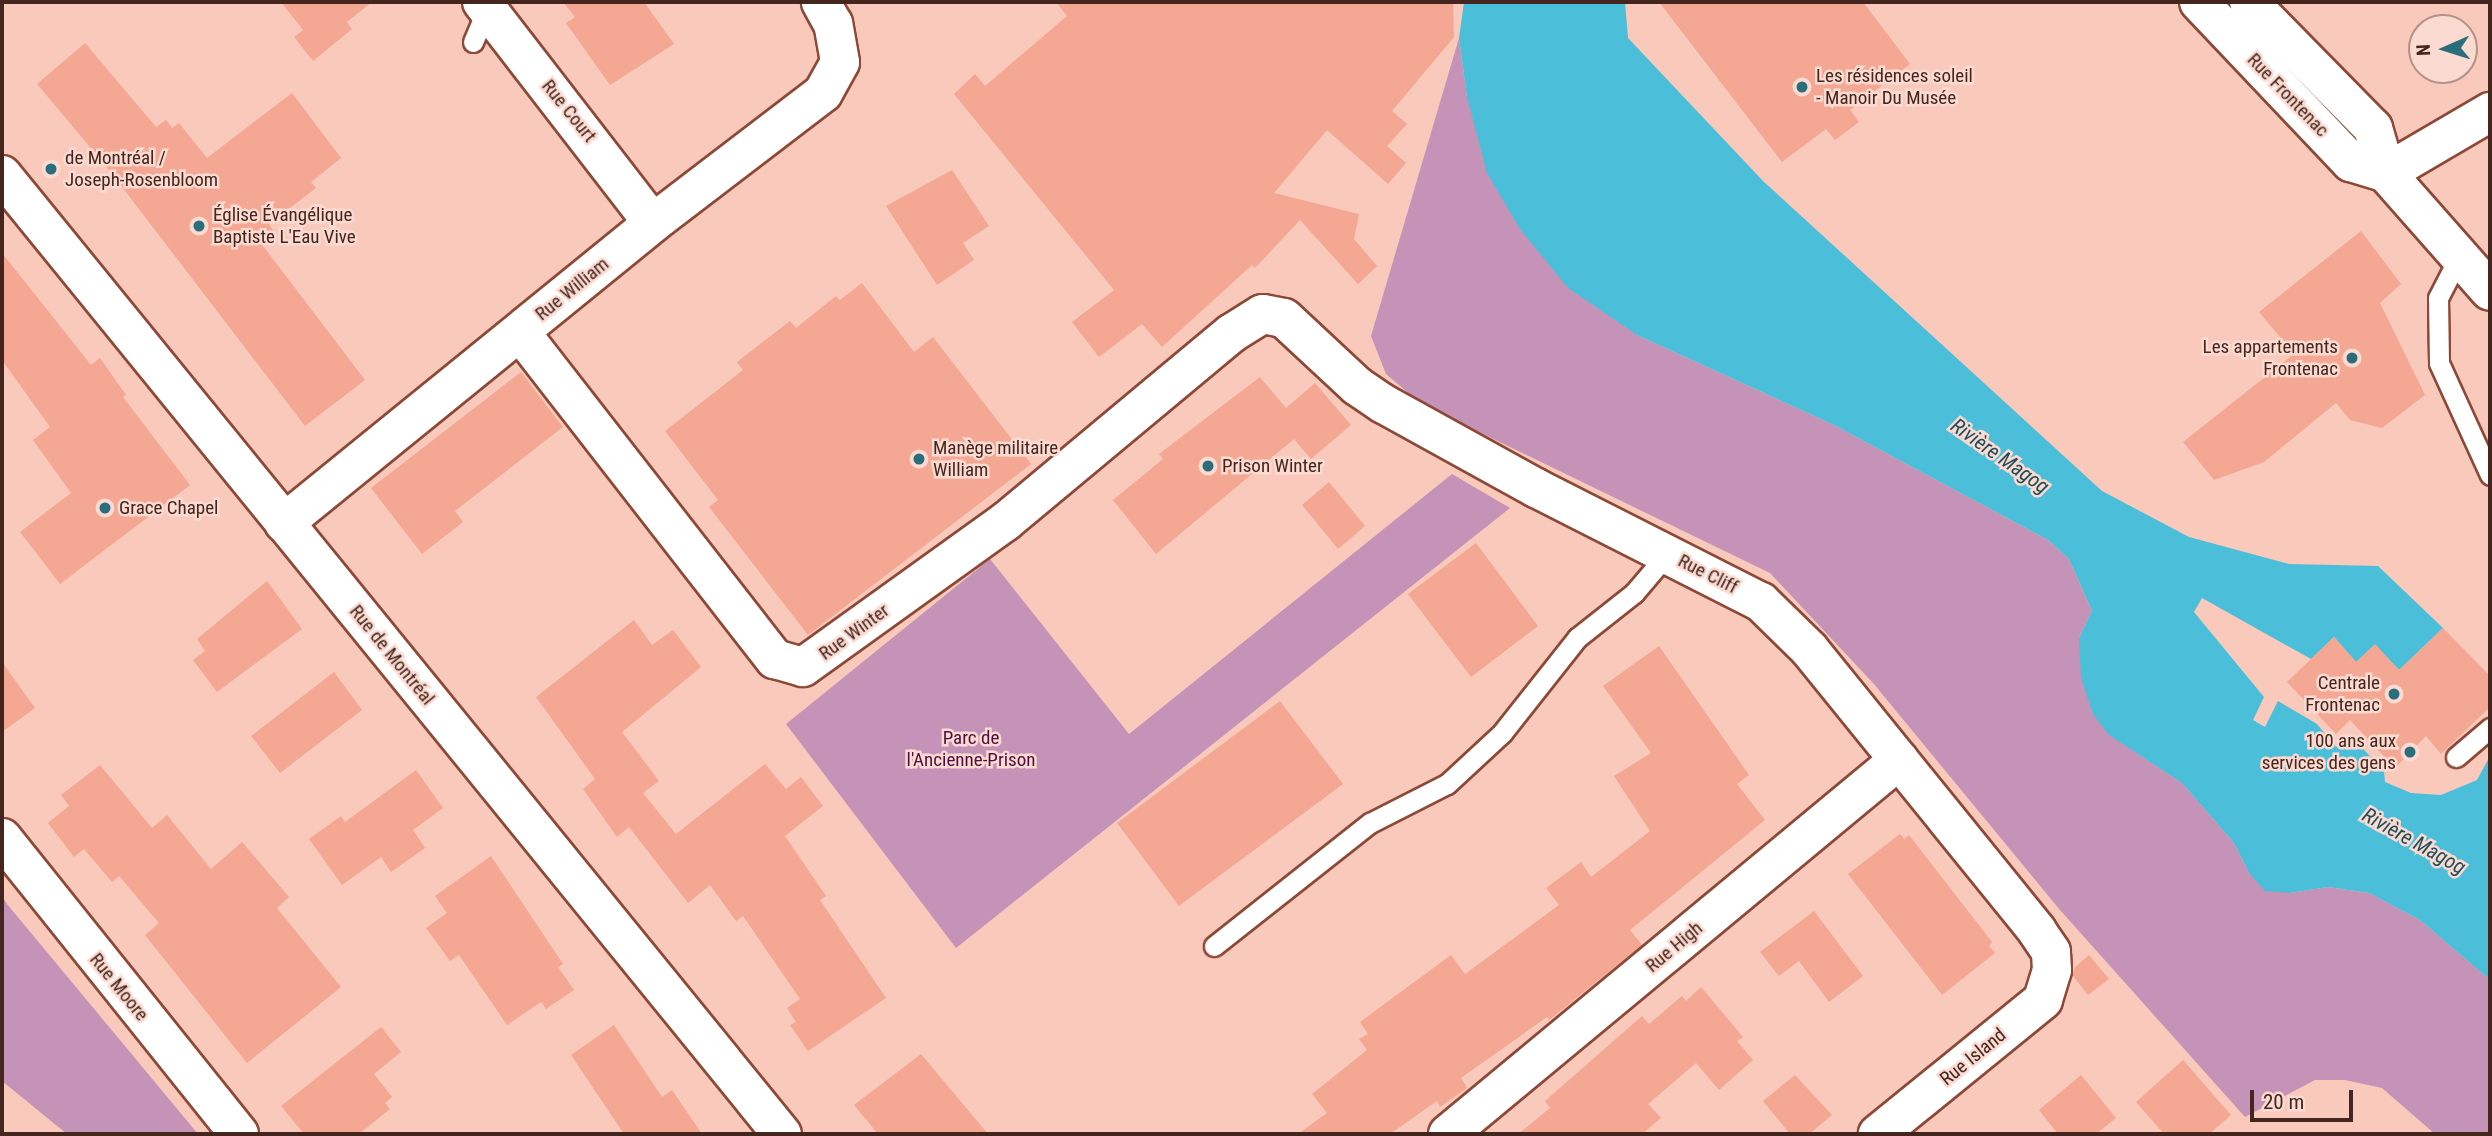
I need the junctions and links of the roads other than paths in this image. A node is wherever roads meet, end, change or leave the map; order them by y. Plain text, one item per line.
1 (821, 2) edge
2 (2199, 2) edge
3 (2249, 2) edge
4 (481, 17) edge
5 (2490, 112) edge
6 (2386, 173) junction
7 (2, 175) edge
8 (653, 223) junction
9 (2459, 257) junction
10 (2490, 291) edge
11 (1252, 318) joint
12 (520, 332) junction
13 (2490, 475) edge
14 (284, 523) junction
15 (1668, 553) junction
16 (2490, 728) edge
17 (2456, 757) dead end
18 (1899, 760) junction
19 (2, 838) edge
20 (1214, 946) dead end
21 (2052, 970) joint
22 (239, 1134) edge
23 (782, 1134) edge
24 (1448, 1134) edge
25 (1878, 1134) edge

1 - 8 street, Rue William
2 - 6 street, Rue Frontenac
3 - 6 street, Rue Frontenac
4 - 8 street, Rue Court
5 - 6 street
6 - 9 street, Rue Frontenac
7 - 14 street, Rue de Montréal
8 - 12 street, Rue William
9 - 10 street, Rue Frontenac
9 - 13 lane
11 - 12 street, Rue Winter
11 - 15 street, Rue Cliff
12 - 14 street, Rue William
14 - 23 street, Rue de Montréal
15 - 18 street, Rue Cliff
15 - 20 lane
16 - 17 lane
18 - 21 street, Rue Cliff
18 - 24 street, Rue High
19 - 22 street, Rue Moore
21 - 25 street, Rue Island

